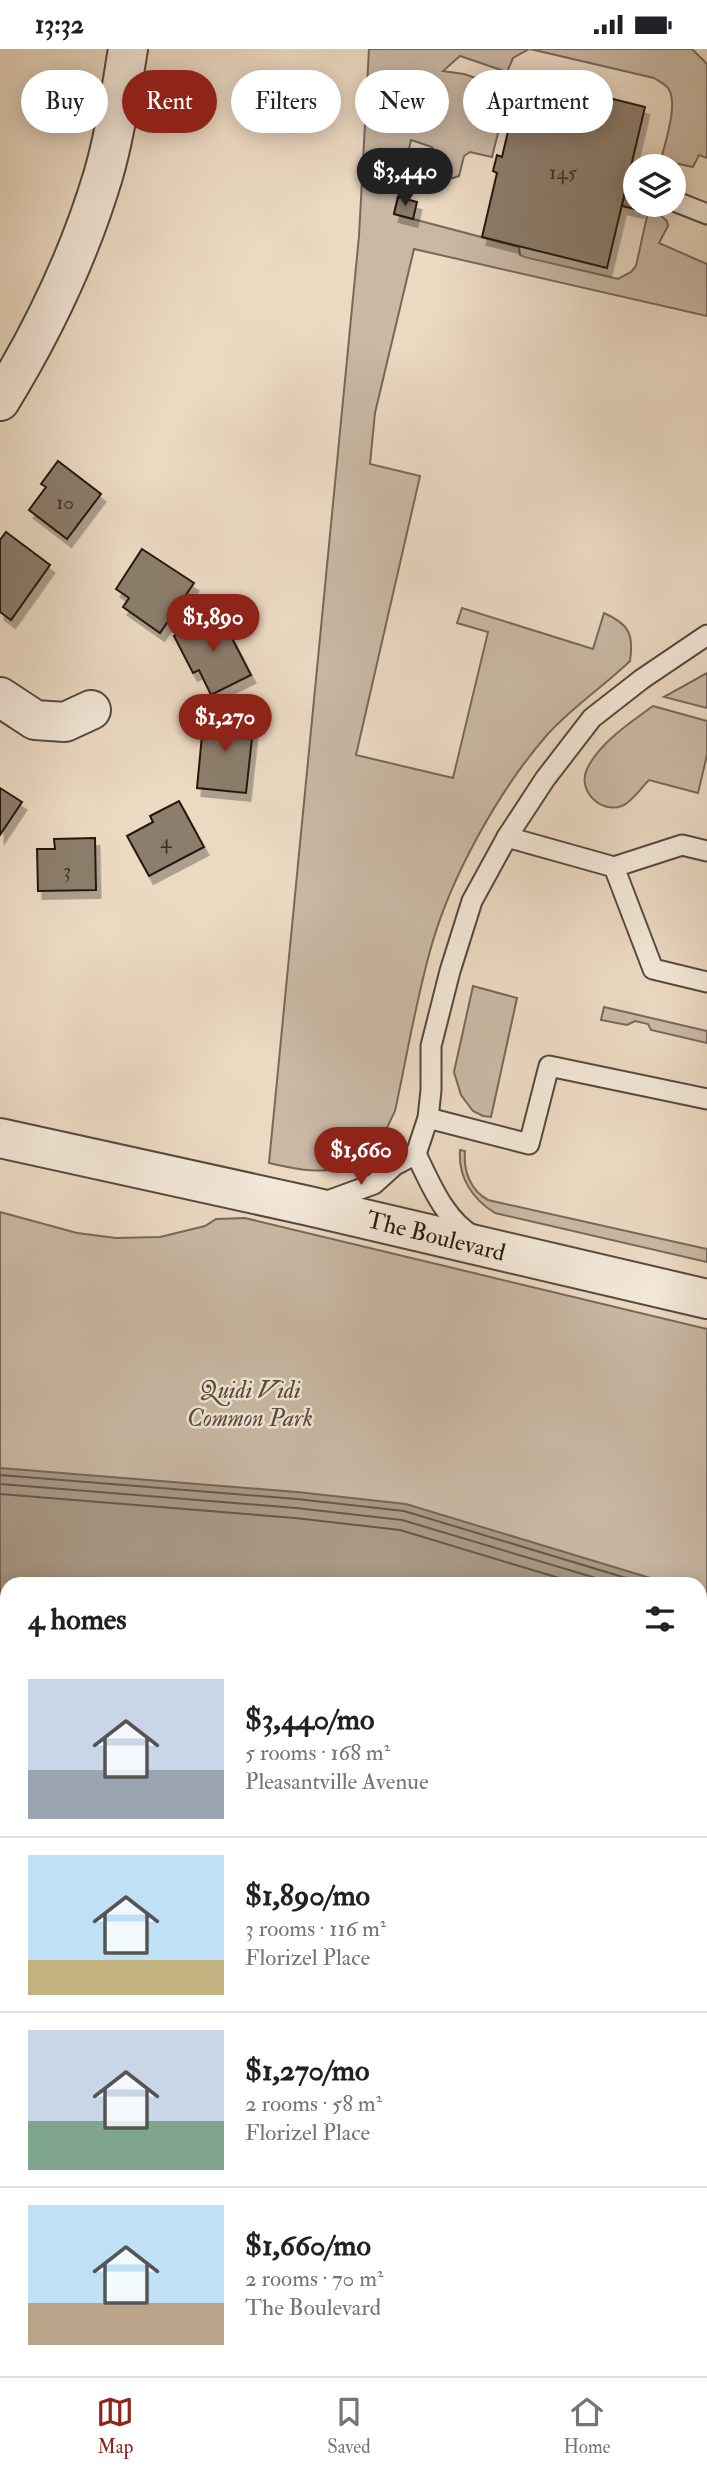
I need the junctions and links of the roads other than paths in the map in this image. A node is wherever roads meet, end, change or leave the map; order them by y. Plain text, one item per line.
1 (128, 49) edge
2 (686, 206) edge
3 (707, 214) edge
4 (13, 348) edge
5 (0, 401) edge
6 (707, 635) edge
7 (0, 697) edge
8 (91, 710) dead end
9 (507, 837) junction
10 (707, 851) edge
11 (614, 867) junction
12 (707, 982) edge
13 (707, 1099) edge
14 (428, 1118) junction
15 (0, 1138) edge
16 (416, 1154) junction
17 (309, 1206) junction
18 (507, 1254) junction
19 (707, 1299) edge

1 - 4 street
2 - 3 lane
4 - 5 street
6 - 9 lane
7 - 8 street
9 - 11 lane
9 - 14 lane
10 - 11 lane
11 - 12 lane
13 - 14 lane
14 - 16 lane
15 - 17 street, The Boulevard
16 - 17 lane
16 - 18 lane
17 - 18 street, The Boulevard
18 - 19 street, The Boulevard

